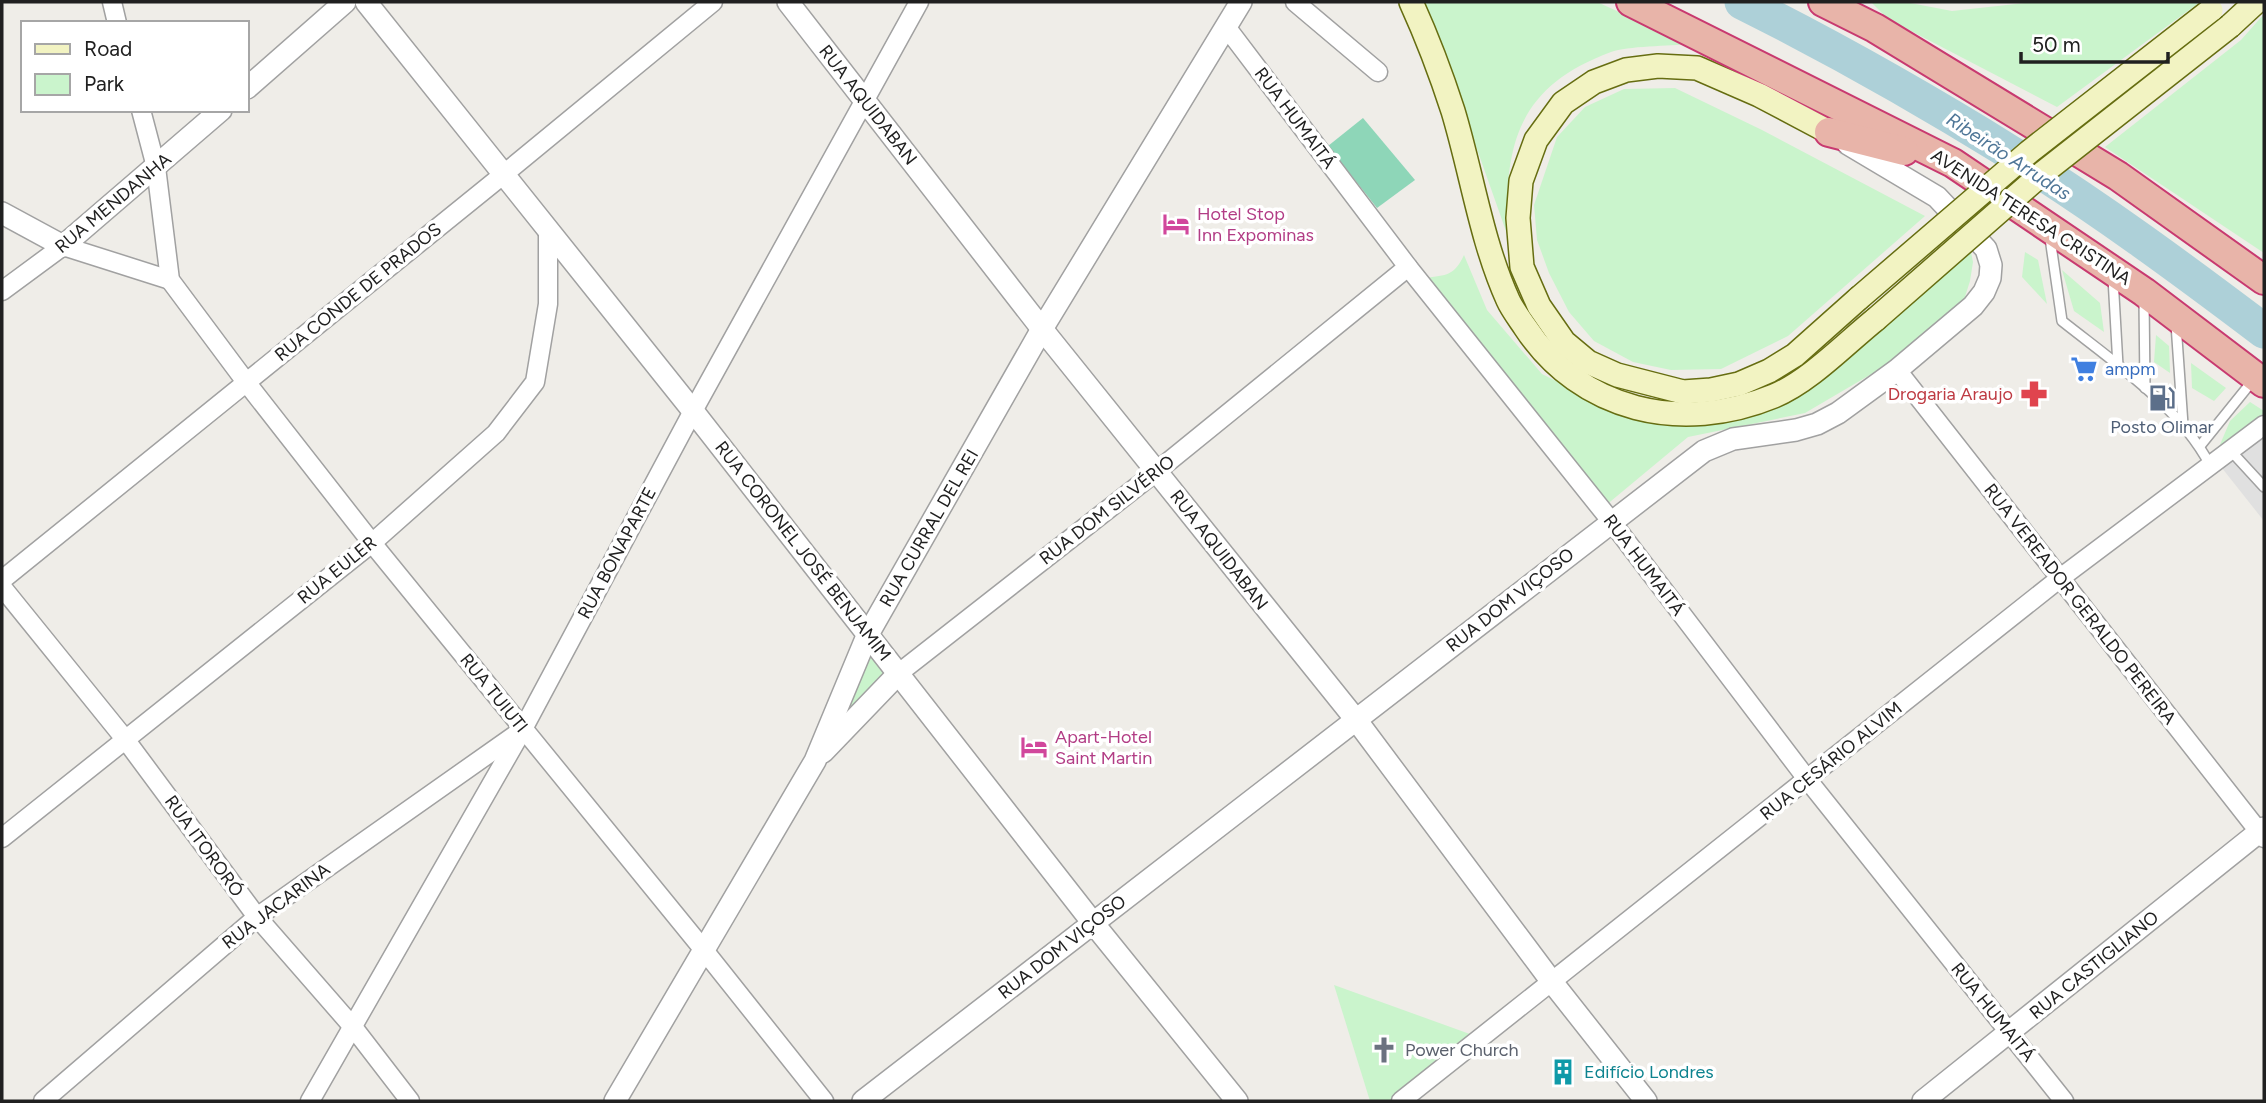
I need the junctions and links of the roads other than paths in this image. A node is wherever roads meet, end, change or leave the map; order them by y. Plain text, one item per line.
1 (112, 2) edge
2 (345, 2) edge
3 (366, 2) edge
4 (713, 2) edge
5 (788, 2) edge
6 (919, 2) edge
7 (1241, 2) edge
8 (1295, 2) edge
9 (1401, 2) edge
10 (1631, 2) edge
11 (1823, 2) edge
12 (2256, 2) edge
13 (2215, 6) edge
14 (1416, 12) edge
15 (117, 21) edge
16 (1227, 28) junction
17 (1378, 72) dead end
18 (248, 87) edge
19 (864, 100) junction
20 (142, 112) edge
21 (219, 112) edge
22 (1829, 132) junction
23 (1954, 163) junction
24 (156, 167) junction
25 (504, 174) junction
26 (2, 213) edge
27 (2049, 225) junction
28 (548, 229) junction
29 (62, 246) junction
30 (1408, 267) junction
31 (2112, 269) junction
32 (170, 280) junction
33 (2264, 280) edge
34 (2, 292) edge
35 (2144, 292) junction
36 (2175, 316) junction
37 (1042, 329) junction
38 (2119, 366) junction
39 (1897, 370) junction
40 (2260, 380) edge
41 (246, 382) junction
42 (2145, 388) junction
43 (693, 411) junction
44 (2183, 425) junction
45 (2264, 425) edge
46 (2200, 446) junction
47 (2230, 450) junction
48 (2210, 465) junction
49 (1157, 471) junction
50 (2264, 487) edge
51 (1611, 521) junction
52 (372, 543) junction
53 (2059, 579) junction
54 (2, 580) edge
55 (2, 587) edge
56 (867, 636) junction
57 (899, 673) junction
58 (1357, 722) junction
59 (523, 729) junction
60 (125, 739) junction
61 (815, 761) junction
62 (1807, 779) junction
63 (2263, 832) edge
64 (2, 838) edge
65 (257, 917) junction
66 (1093, 923) junction
67 (703, 949) junction
68 (1552, 982) junction
69 (353, 1027) junction
70 (2010, 1033) junction
71 (43, 1101) edge
72 (310, 1101) edge
73 (410, 1101) edge
74 (615, 1101) edge
75 (824, 1101) edge
76 (863, 1101) edge
77 (1237, 1101) edge
78 (1401, 1101) edge
79 (1646, 1101) edge
80 (1923, 1101) edge
81 (2064, 1101) edge

1 - 15 street
2 - 18 street
3 - 25 street, RUA CORONEL JOSÉ BENJAMIM
4 - 25 street, RUA CONDE DE PRADOS
5 - 19 street, RUA AQUIDABAN
6 - 19 street, RUA BONAPARTE
7 - 16 street, RUA CURRAL DEL REI
8 - 17 street
9 - 14 street
10 - 23 highway, AVENIDA TERESA CRISTINA
11 - 33 highway
12 - 14 main road, bridge
13 - 22 main road, bridge
16 - 30 street, RUA HUMAITÁ
16 - 37 street, RUA CURRAL DEL REI
19 - 37 street, RUA AQUIDABAN
19 - 43 street, RUA BONAPARTE
20 - 24 street
21 - 24 street, RUA MENDANHA
22 - 23 highway
22 - 39 street, RUA DOM VIÇOSO
23 - 27 highway, AVENIDA TERESA CRISTINA
24 - 29 street, RUA MENDANHA
24 - 32 street
25 - 28 street, RUA CORONEL JOSÉ BENJAMIM
25 - 41 street, RUA CONDE DE PRADOS
26 - 29 street
27 - 31 highway, AVENIDA TERESA CRISTINA
27 - 38 lane
28 - 43 street, RUA CORONEL JOSÉ BENJAMIM
28 - 52 street, RUA EULER
29 - 32 street
29 - 34 street, RUA MENDANHA
30 - 49 street, RUA DOM SILVÉRIO
30 - 51 street, RUA HUMAITÁ
31 - 35 highway, AVENIDA TERESA CRISTINA
31 - 38 lane
32 - 41 street, RUA TUIUTI
35 - 36 highway, AVENIDA TERESA CRISTINA
35 - 42 lane
36 - 40 highway, AVENIDA TERESA CRISTINA
36 - 44 lane
37 - 49 street, RUA AQUIDABAN
37 - 56 street, RUA CURRAL DEL REI
38 - 42 lane
39 - 51 street, RUA DOM VIÇOSO
39 - 53 street, RUA VEREADOR GERALDO PEREIRA
40 - 46 lane
41 - 52 street, RUA TUIUTI
41 - 54 street, RUA CONDE DE PRADOS
42 - 44 lane
43 - 56 street, RUA CORONEL JOSÉ BENJAMIM
43 - 59 street, RUA BONAPARTE
44 - 46 lane
45 - 47 street, RUA CESÁRIO ALVIM
46 - 48 lane
47 - 48 street, RUA CESÁRIO ALVIM
47 - 50 lane
48 - 53 street, RUA CESÁRIO ALVIM
49 - 57 street, RUA DOM SILVÉRIO
49 - 58 street, RUA AQUIDABAN
51 - 58 street, RUA DOM VIÇOSO
51 - 62 street, RUA HUMAITÁ
52 - 59 street, RUA TUIUTI
52 - 60 street, RUA EULER
53 - 62 street, RUA CESÁRIO ALVIM
53 - 63 street, RUA VEREADOR GERALDO PEREIRA
55 - 60 street, RUA ITORORÓ
56 - 57 street, RUA CORONEL JOSÉ BENJAMIM
56 - 61 street, RUA CURRAL DEL REI
57 - 61 street, RUA DOM SILVÉRIO
57 - 66 street, RUA CORONEL JOSÉ BENJAMIM
58 - 66 street, RUA DOM VIÇOSO
58 - 68 street, RUA AQUIDABAN
59 - 65 street, RUA JACARINA
59 - 67 street, RUA TUIUTI
59 - 69 street, RUA BONAPARTE
60 - 64 street, RUA EULER
60 - 65 street, RUA ITORORÓ
61 - 67 street, RUA CURRAL DEL REI
62 - 68 street, RUA CESÁRIO ALVIM
62 - 70 street, RUA HUMAITÁ
63 - 70 street, RUA CASTIGLIANO
65 - 69 street, RUA ITORORÓ
65 - 71 street, RUA JACARINA
66 - 76 street, RUA DOM VIÇOSO
66 - 77 street, RUA CORONEL JOSÉ BENJAMIM
67 - 74 street, RUA CURRAL DEL REI
67 - 75 street, RUA TUIUTI
68 - 78 street, RUA CESÁRIO ALVIM
68 - 79 street, RUA AQUIDABAN
69 - 72 street, RUA BONAPARTE
69 - 73 street, RUA ITORORÓ
70 - 80 street, RUA CASTIGLIANO
70 - 81 street, RUA HUMAITÁ

